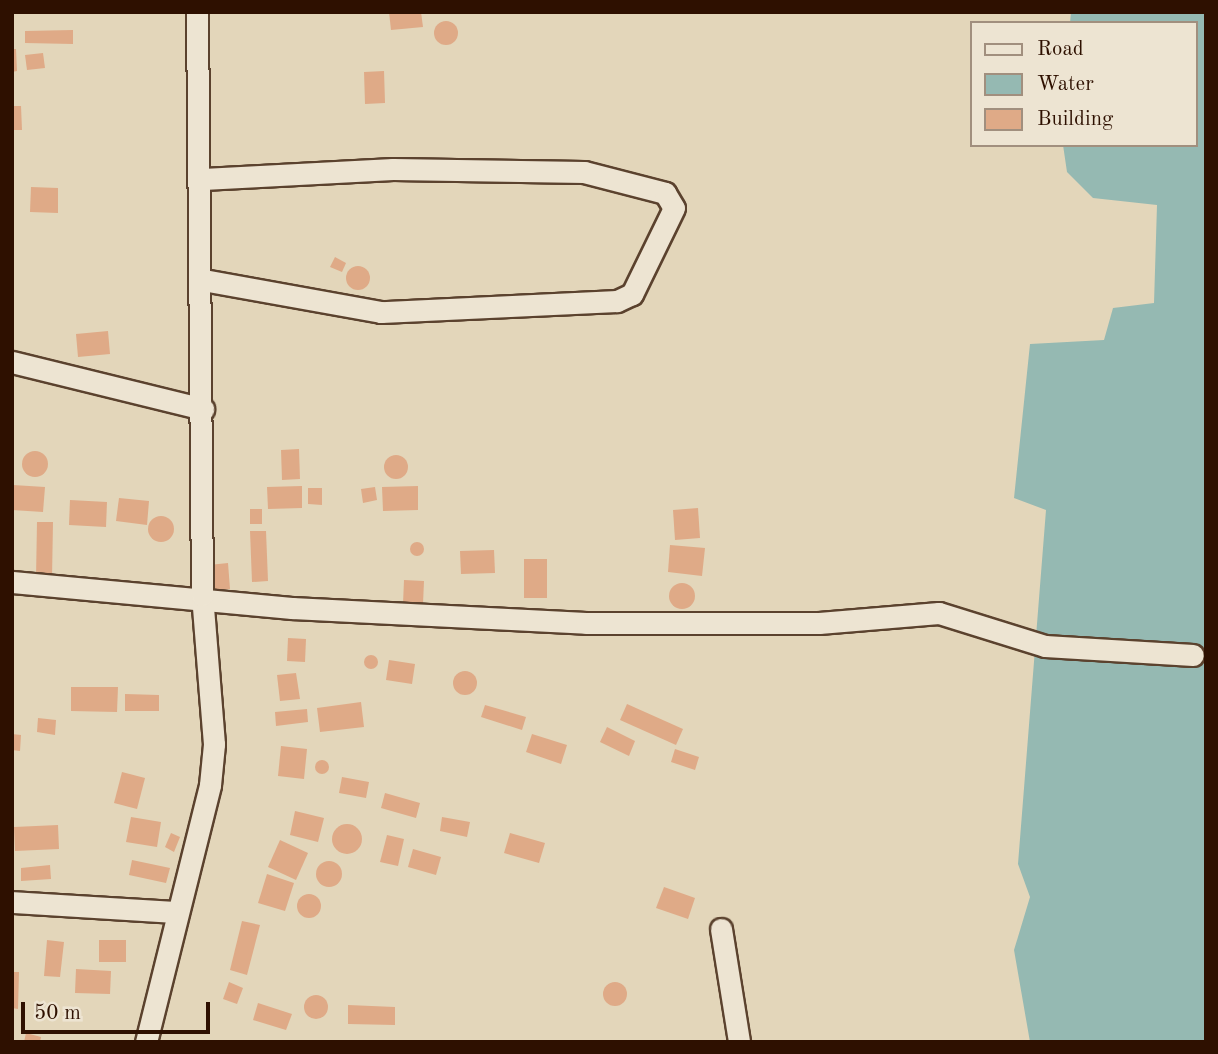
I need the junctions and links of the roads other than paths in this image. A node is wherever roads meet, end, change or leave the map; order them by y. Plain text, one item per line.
1 (197, 12) edge
2 (203, 179) junction
3 (204, 280) junction
4 (12, 362) edge
5 (203, 409) junction
6 (12, 582) edge
7 (202, 596) junction
8 (1193, 655) dead end
9 (12, 902) edge
10 (177, 912) junction
11 (721, 929) dead end
12 (146, 1042) edge
13 (739, 1042) edge

1 - 2 street
2 - 3 street
2 - 3 street
3 - 5 street
4 - 5 street
5 - 7 street
6 - 7 street
7 - 8 street
7 - 10 street
9 - 10 street
10 - 12 street
11 - 13 street

